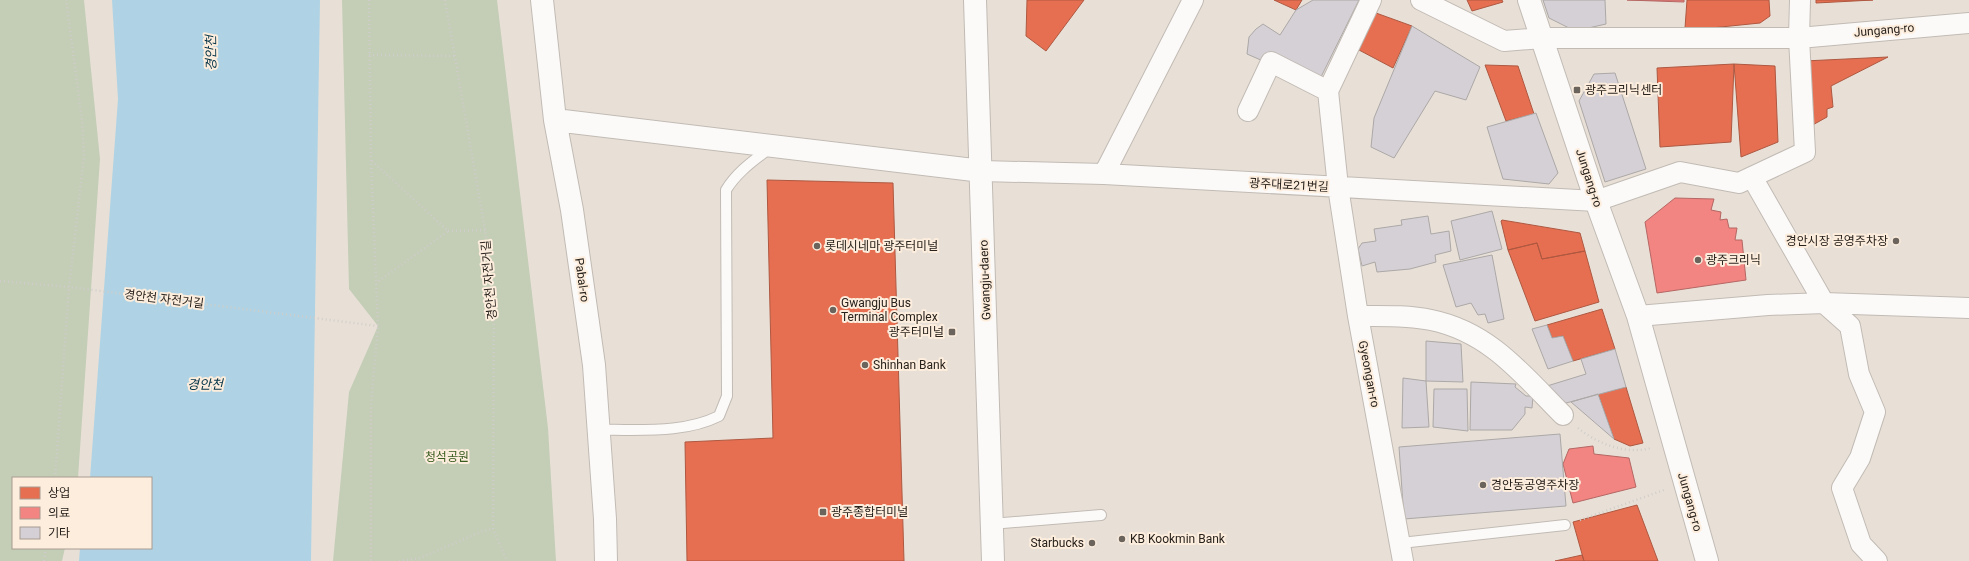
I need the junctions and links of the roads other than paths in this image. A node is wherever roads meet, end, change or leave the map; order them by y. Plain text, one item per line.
1 (542, 0) edge
2 (975, 0) edge
3 (1193, 0) edge
4 (1371, 0) edge
5 (1421, 0) edge
6 (1529, 0) edge
7 (1800, 0) edge
8 (1969, 22) edge
9 (1543, 38) junction
10 (1799, 38) junction
11 (1328, 91) junction
12 (1248, 111) dead end
13 (555, 120) junction
14 (772, 147) junction
15 (982, 171) junction
16 (1104, 174) junction
17 (1752, 177) junction
18 (1338, 187) junction
19 (1596, 200) junction
20 (1824, 303) junction
21 (1969, 308) edge
22 (1358, 316) junction
23 (1638, 316) junction
24 (1563, 415) road end
25 (599, 430) junction
26 (1100, 516) dead end
27 (991, 524) junction
28 (1565, 526) road end
29 (1402, 552) edge
30 (606, 561) edge
31 (993, 561) edge
32 (1707, 561) edge
33 (1878, 561) edge

1 - 13 street, Pabal-ro
2 - 15 street, Gwangju-daero
3 - 16 street
4 - 11 street
5 - 9 street
6 - 9 street, Jungang-ro
7 - 10 street
8 - 10 street, Jungang-ro
9 - 10 street, Jungang-ro
9 - 19 street, Jungang-ro
10 - 17 street
11 - 12 street
11 - 18 street, Gyeongan-ro
13 - 14 street
13 - 25 street, Pabal-ro
14 - 15 street
14 - 25 lane
15 - 16 street, 광주대로21번길
15 - 27 street, Gwangju-daero
16 - 18 street, 광주대로21번길
17 - 19 street
17 - 20 street
18 - 19 street, 광주대로21번길
18 - 22 street, Gyeongan-ro
19 - 23 street, Jungang-ro
20 - 21 street
20 - 23 street
20 - 33 street
22 - 24 street
22 - 29 street, Gyeongan-ro
23 - 32 street, Jungang-ro
25 - 30 street, Pabal-ro
26 - 27 lane
27 - 31 street, Gwangju-daero
28 - 29 lane

